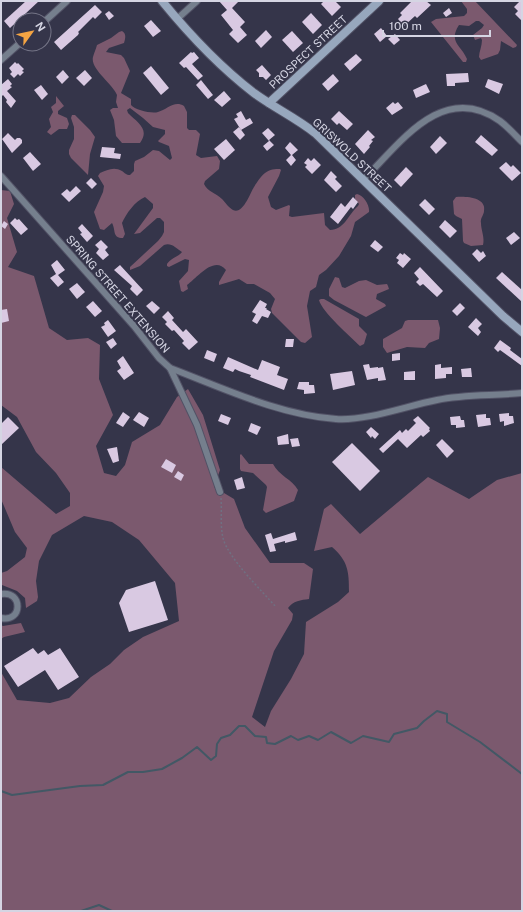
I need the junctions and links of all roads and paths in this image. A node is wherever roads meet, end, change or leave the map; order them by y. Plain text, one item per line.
1 (67, 1) edge
2 (162, 1) edge
3 (197, 1) edge
4 (379, 1) edge
5 (52, 15) edge
6 (177, 19) junction
7 (12, 50) edge
8 (1, 60) edge
9 (269, 103) junction
10 (522, 142) edge
11 (1, 176) edge
12 (363, 180) junction
13 (522, 332) edge
14 (170, 368) junction
15 (522, 393) edge
16 (220, 492) joint
17 (1, 594) edge
18 (276, 607) dead end
19 (1, 618) edge

1 - 5 street
2 - 6 main road, GRISWOLD STREET
3 - 6 street
4 - 9 main road, PROSPECT STREET
6 - 9 main road, GRISWOLD STREET
7 - 8 street
9 - 12 main road, GRISWOLD STREET
10 - 12 street
11 - 14 street, SPRING STREET EXTENSION
12 - 13 main road, GRISWOLD STREET
14 - 15 street, SPRING STREET EXTENSION
14 - 16 street
16 - 18 path
17 - 19 street

